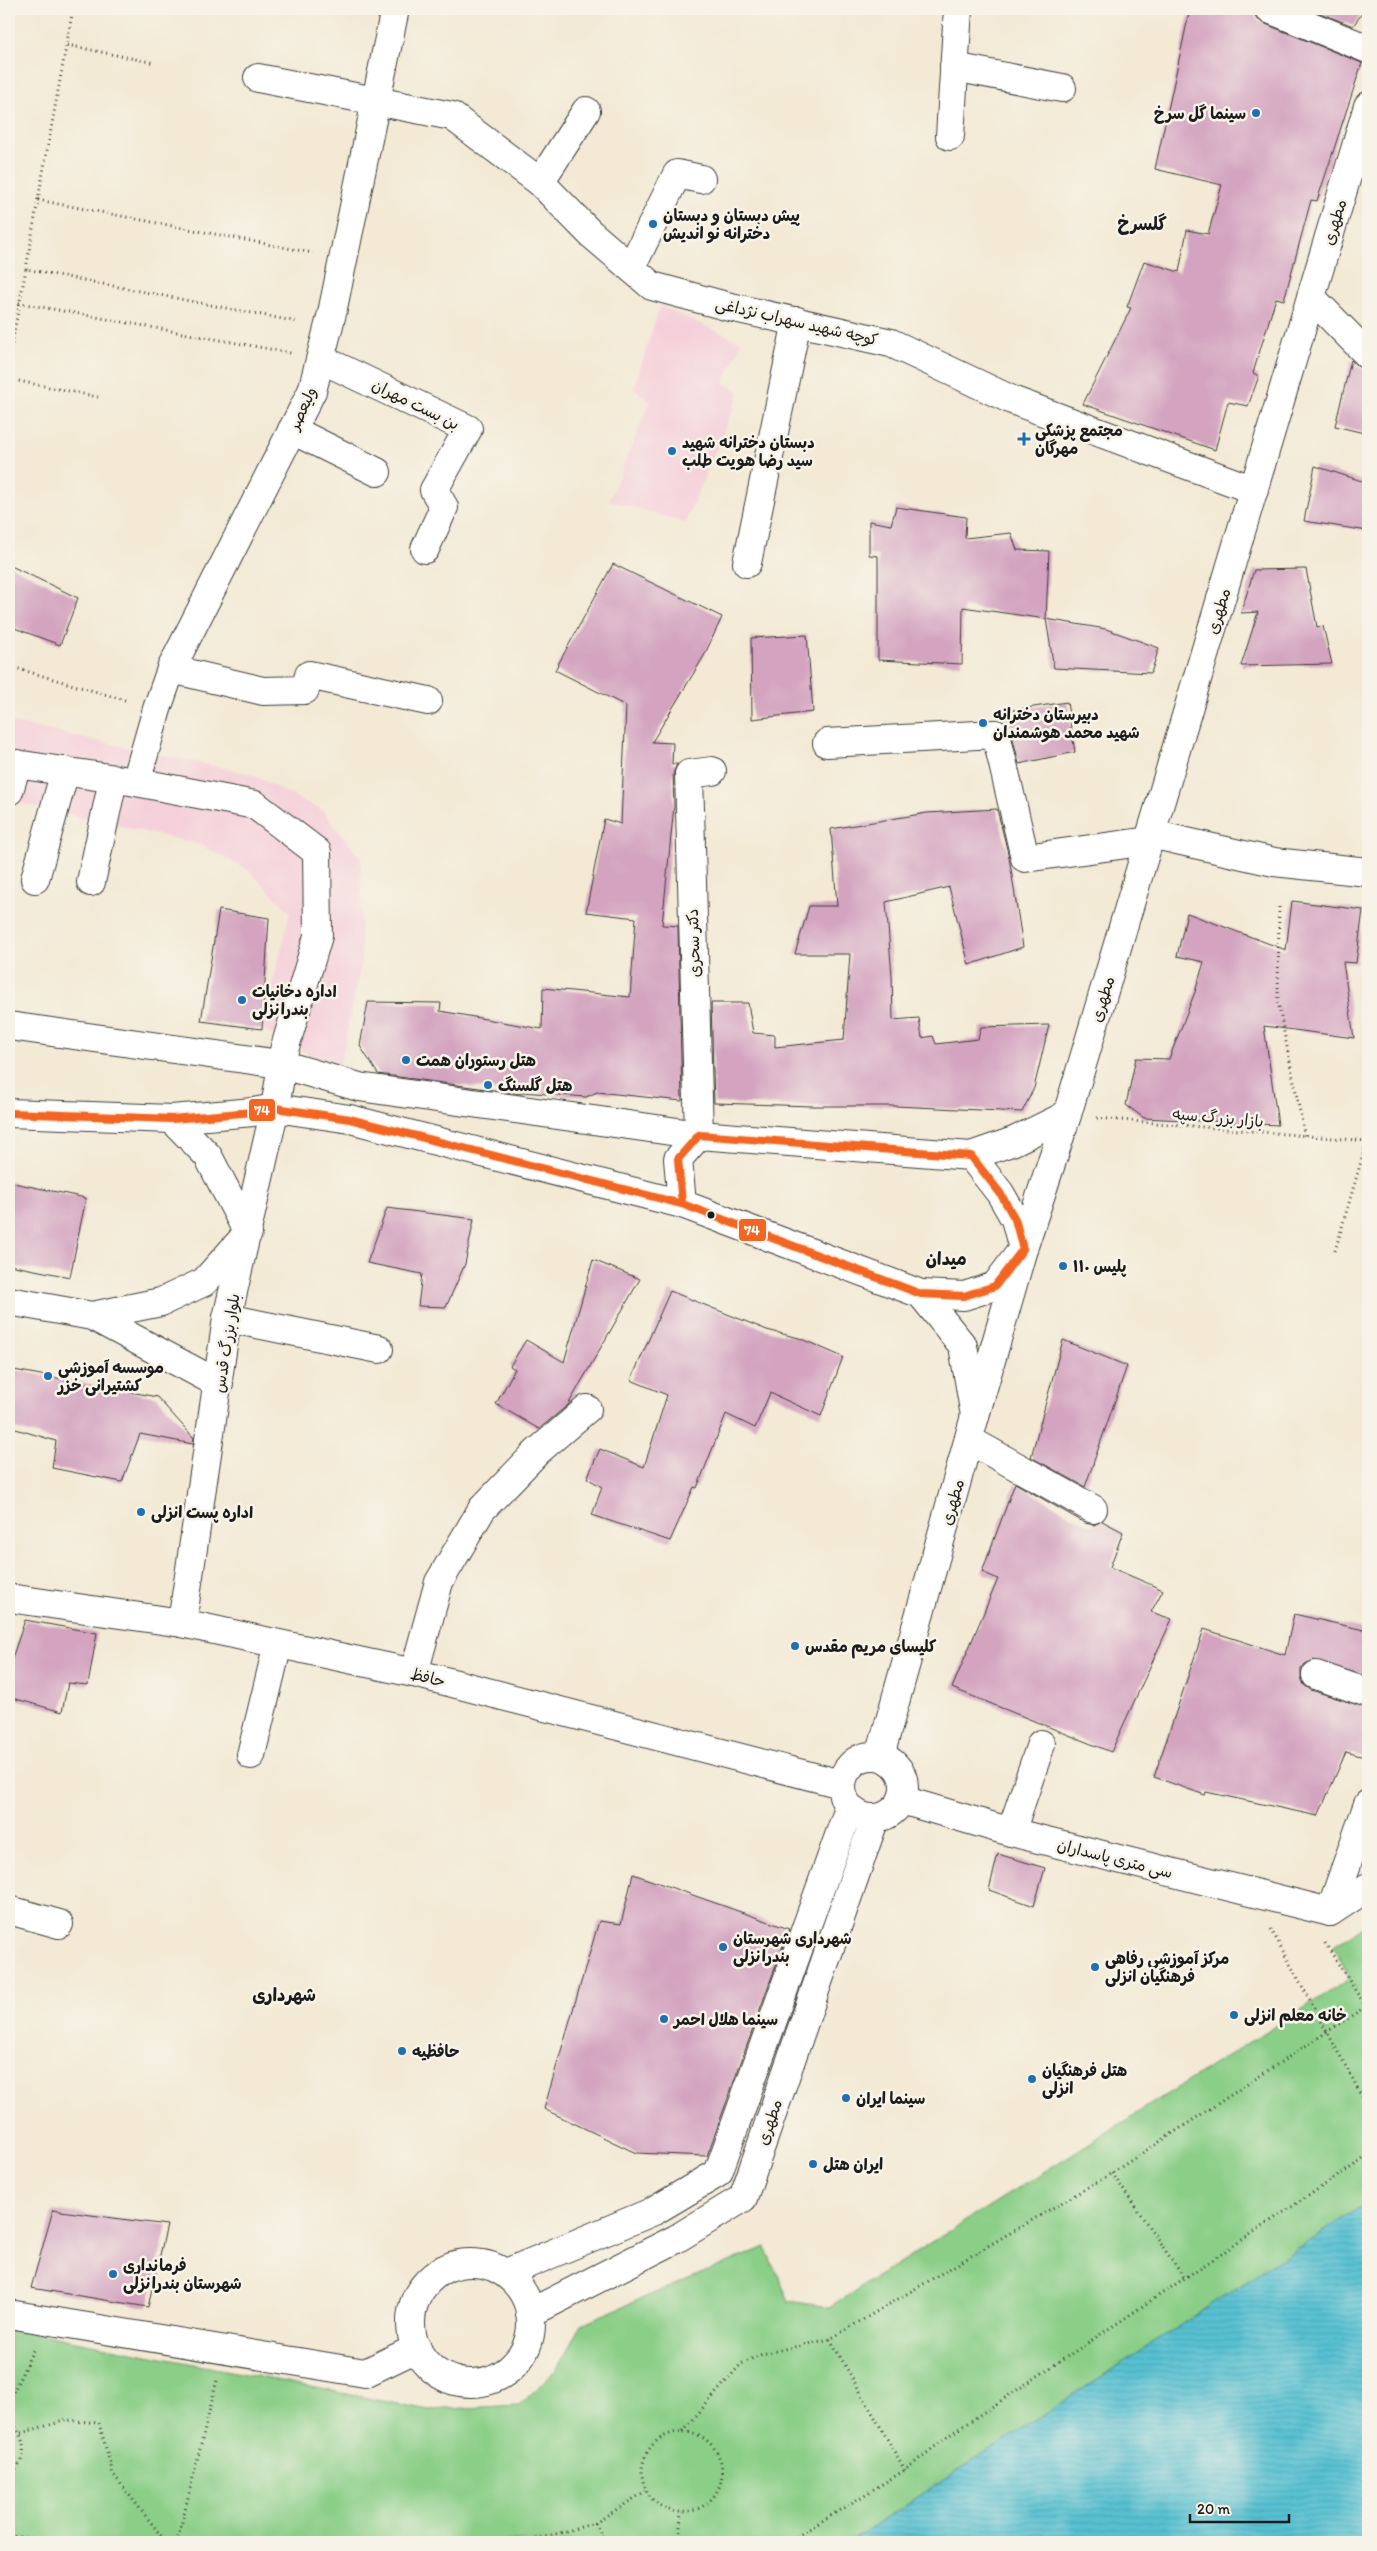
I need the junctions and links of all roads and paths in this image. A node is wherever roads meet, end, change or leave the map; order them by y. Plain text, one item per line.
1 (73, 9) edge
2 (395, 9) edge
3 (958, 9) edge
4 (1269, 9) edge
5 (67, 45) junction
6 (1368, 49) edge
7 (155, 63) dead end
8 (954, 67) junction
9 (258, 78) dead end
10 (1062, 88) dead end
11 (378, 100) junction
12 (1368, 106) edge
13 (586, 110) dead end
14 (950, 136) dead end
15 (701, 179) dead end
16 (540, 182) junction
17 (38, 200) junction
18 (344, 259) junction
19 (26, 268) junction
20 (631, 268) junction
21 (1311, 297) junction
22 (9, 301) edge
23 (21, 303) junction
24 (797, 321) junction
25 (328, 328) junction
26 (1368, 355) edge
27 (9, 359) edge
28 (321, 359) junction
29 (9, 379) edge
30 (98, 397) dead end
31 (292, 430) junction
32 (377, 472) dead end
33 (1254, 490) junction
34 (425, 550) dead end
35 (747, 563) dead end
36 (9, 666) edge
37 (171, 669) junction
38 (428, 701) dead end
39 (156, 709) junction
40 (827, 743) dead end
41 (13, 764) edge
42 (64, 771) junction
43 (712, 771) dead end
44 (124, 781) junction
45 (9, 791) edge
46 (1150, 837) junction
47 (1368, 872) edge
48 (35, 880) dead end
49 (91, 882) dead end
50 (1280, 907) dead end
51 (9, 1026) edge
52 (281, 1065) junction
53 (275, 1108) junction
54 (9, 1113) edge
55 (1066, 1115) junction
56 (172, 1119) junction
57 (699, 1135) junction
58 (1305, 1137) junction
59 (1368, 1141) edge
60 (971, 1156) junction
61 (682, 1204) junction
62 (248, 1233) junction
63 (1023, 1249) junction
64 (1335, 1251) dead end
65 (921, 1294) junction
66 (9, 1301) edge
67 (92, 1316) junction
68 (227, 1318) junction
69 (379, 1349) dead end
70 (219, 1384) junction
71 (587, 1409) dead end
72 (972, 1428) junction
73 (1093, 1509) dead end
74 (9, 1598) edge
75 (182, 1623) junction
76 (278, 1644) junction
77 (414, 1673) junction
78 (1316, 1675) dead end
79 (1368, 1693) edge
80 (1041, 1744) dead end
81 (251, 1754) dead end
82 (880, 1756) junction
83 (845, 1796) junction
84 (902, 1800) junction
85 (1368, 1804) edge
86 (875, 1818) junction
87 (1011, 1832) junction
88 (1368, 1886) edge
89 (1251, 1892) junction
90 (1299, 1904) junction
91 (9, 1910) edge
92 (1330, 1912) junction
93 (59, 1924) dead end
94 (1368, 2007) edge
95 (1328, 2033) junction
96 (1368, 2106) edge
97 (1368, 2156) edge
98 (1112, 2174) junction
99 (506, 2274) junction
100 (1185, 2279) junction
101 (530, 2312) junction
102 (9, 2314) edge
103 (47, 2320) junction
104 (830, 2339) junction
105 (417, 2348) junction
106 (224, 2350) junction
107 (9, 2401) edge
108 (9, 2419) edge
109 (683, 2431) junction
110 (22, 2433) junction
111 (904, 2470) junction
112 (9, 2474) edge
113 (646, 2492) junction
114 (681, 2512) junction
115 (595, 2524) junction
116 (9, 2536) edge
117 (67, 2542) edge
118 (166, 2542) edge
119 (178, 2542) edge
120 (527, 2542) edge
121 (605, 2542) edge
122 (679, 2542) edge
123 (788, 2542) edge

1 - 5 path
2 - 11 street, ولیعصر
3 - 8 street
4 - 6 street
5 - 7 path
5 - 17 path
8 - 10 street
8 - 14 street
9 - 11 street, کوچه شهید سهراب نژداغی
11 - 16 street, کوچه شهید سهراب نژداغی
11 - 18 street, ولیعصر
12 - 21 street, مطهری
13 - 16 street
15 - 20 street
16 - 20 street, کوچه شهید سهراب نژداغی
17 - 18 path
17 - 19 path
18 - 25 street, ولیعصر
19 - 23 path
19 - 25 path
20 - 24 street, کوچه شهید سهراب نژداغی
21 - 26 street
21 - 33 street, مطهری
22 - 23 path
23 - 27 path
23 - 28 path
24 - 33 street, کوچه شهید سهراب نژداغی
24 - 35 street
25 - 28 street, ولیعصر
28 - 31 street, ولیعصر
28 - 34 street, بن بست مهران
29 - 30 path
31 - 32 street
31 - 37 street, ولیعصر
33 - 46 street, مطهری
36 - 39 path
37 - 38 street
37 - 39 street, ولیعصر
39 - 44 street, ولیعصر
40 - 46 street
41 - 42 street
41 - 45 street
42 - 44 street
42 - 48 street
43 - 57 street, دکتر سحری
44 - 49 street, ولیعصر
44 - 52 street, بلوار بزرگ قدس
46 - 47 street
46 - 55 street, مطهری
50 - 58 path
51 - 52 street
52 - 53 street, بلوار بزرگ قدس
52 - 57 street
53 - 56 street
53 - 61 street
53 - 62 street, بلوار بزرگ قدس
54 - 56 street
55 - 58 path, بازار بزرگ سپه
55 - 60 street
55 - 63 street, مطهری
56 - 62 street
57 - 60 street
57 - 61 street
58 - 59 path, بازار بزرگ سپه
59 - 64 path
60 - 63 street
61 - 65 street
62 - 67 street
62 - 68 street, بلوار بزرگ قدس
63 - 65 street
63 - 72 street, مطهری
65 - 72 street
66 - 67 street
67 - 70 street
68 - 69 street
68 - 70 street, بلوار بزرگ قدس
70 - 75 street, بلوار بزرگ قدس
71 - 77 street
72 - 73 street
72 - 82 street, مطهری
74 - 75 street, حافظ
75 - 76 street, حافظ
76 - 77 street, حافظ
76 - 81 street
77 - 83 street, حافظ
78 - 79 street
80 - 87 street
82 - 83 street
82 - 84 street
83 - 86 street
83 - 99 street, مطهری
84 - 86 street
84 - 87 street, سی متری پاسداران
85 - 92 street
86 - 101 street, مطهری
87 - 89 street, سی متری پاسداران
88 - 92 street
89 - 90 street, سی متری پاسداران
89 - 95 path
90 - 92 street, سی متری پاسداران
90 - 94 path
91 - 93 street
94 - 95 path
95 - 96 path
95 - 98 path
97 - 100 path
98 - 100 path
98 - 104 path
99 - 101 street
99 - 105 street
100 - 111 path
101 - 105 street
102 - 103 street
103 - 106 street
103 - 107 path
104 - 109 path
104 - 111 path
105 - 106 street
106 - 119 path
108 - 110 path
109 - 113 path
109 - 114 path
110 - 112 path
110 - 118 path
111 - 123 path
113 - 114 path
113 - 115 path
114 - 122 path
115 - 120 path
115 - 121 path
116 - 117 path

